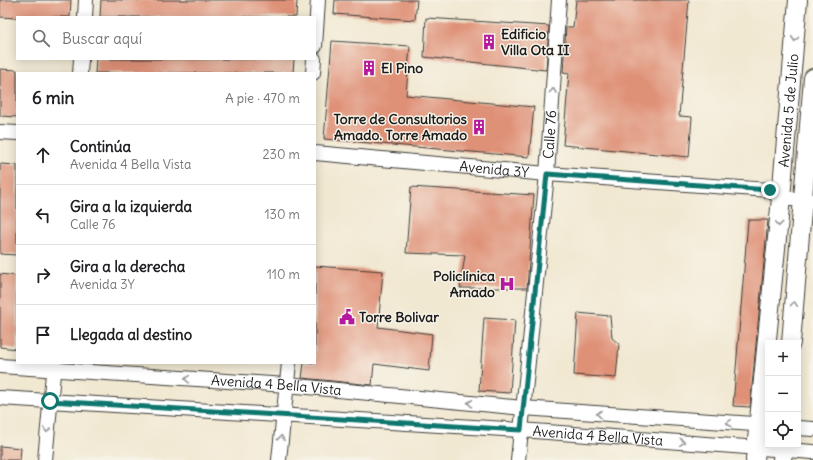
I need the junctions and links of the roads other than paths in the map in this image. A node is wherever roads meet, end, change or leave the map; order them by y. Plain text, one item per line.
1 (86, 0) edge
2 (318, 0) edge
3 (559, 0) edge
4 (798, 0) edge
5 (85, 16) edge
6 (316, 31) edge
7 (81, 60) edge
8 (314, 60) edge
9 (80, 72) edge
10 (313, 72) edge
11 (813, 78) edge
12 (0, 132) edge
13 (16, 133) edge
14 (316, 153) edge
15 (547, 174) junction
16 (778, 190) junction
17 (808, 192) edge
18 (791, 340) edge
19 (289, 364) edge
20 (0, 366) edge
21 (54, 366) edge
22 (287, 386) junction
23 (0, 398) edge
24 (50, 401) junction
25 (523, 408) junction
26 (284, 416) junction
27 (763, 425) edge
28 (801, 428) edge
29 (813, 429) edge
30 (521, 430) junction
31 (783, 452) edge
32 (813, 452) edge
33 (756, 454) edge
34 (45, 460) edge
35 (279, 460) edge
36 (518, 460) edge

1 - 5 street
2 - 6 street
15 -> 3 street, Calle 76
4 -> 16 main road, Avenida 5 de Julio
7 - 9 street
8 - 10 street
11 - 17 main road, Avenida 5 de Julio
12 - 13 street
14 - 15 street, Avenida 3Y
15 - 16 street, Avenida 3Y
15 - 25 street, Calle 76
16 - 17 street, Avenida 3Y
16 -> 27 main road, Avenida 5 de Julio
18 -> 17 main road, Avenida 5 de Julio
19 - 22 street
20 - 21 street, Avenida 4 Bella Vista
22 -> 21 street, Avenida 4 Bella Vista
21 - 24 street
25 -> 22 street, Avenida 4 Bella Vista
22 - 26 street
23 - 24 street, Avenida 4 Bella Vista
24 - 26 street, Avenida 4 Bella Vista
24 -> 34 street
27 -> 25 street, Avenida 4 Bella Vista
25 - 30 street, Calle 76
26 - 30 street, Avenida 4 Bella Vista
35 -> 26 street
27 - 33 main road, Avenida 5 de Julio
28 - 29 street
30 -> 33 street, Avenida 4 Bella Vista
30 - 36 street, Calle 76
31 - 32 street, Avenida 4 Bella Vista
31 - 33 street, Avenida 4 Bella Vista

